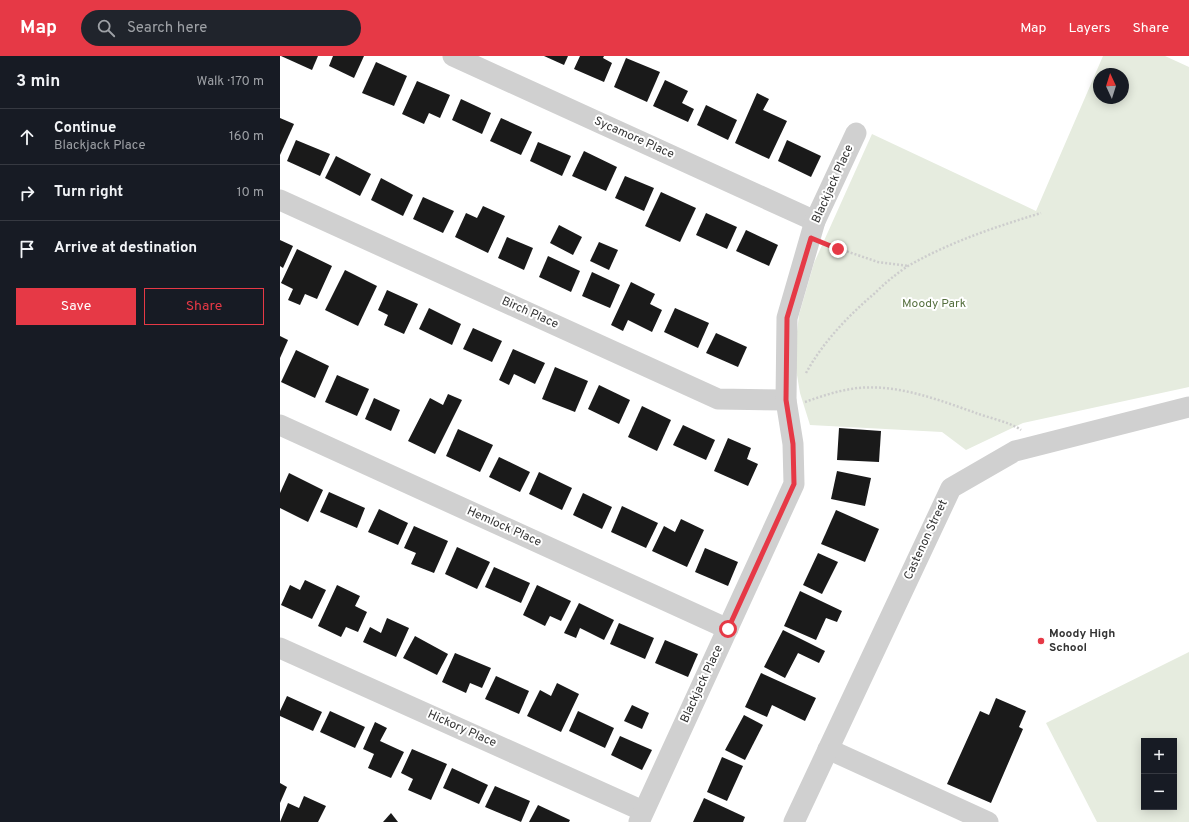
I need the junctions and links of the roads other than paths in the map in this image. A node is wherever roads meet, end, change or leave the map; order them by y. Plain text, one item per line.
1 (453, 56) edge
2 (856, 133) dead end
3 (280, 200) edge
4 (813, 230) junction
5 (791, 396) junction
6 (1189, 407) edge
7 (280, 425) edge
8 (728, 629) junction
9 (280, 648) edge
10 (828, 749) junction
11 (641, 816) edge
12 (794, 822) edge
13 (988, 822) edge

1 - 4 street, Sycamore Place
2 - 4 street, Blackjack Place
3 - 5 street, Birch Place
4 - 5 street, Blackjack Place
5 - 8 street, Blackjack Place
6 - 10 street, Castenon Street
7 - 8 street, Hemlock Place
8 - 11 street, Blackjack Place
9 - 11 street, Hickory Place
10 - 12 street, Castenon Street
10 - 13 street

